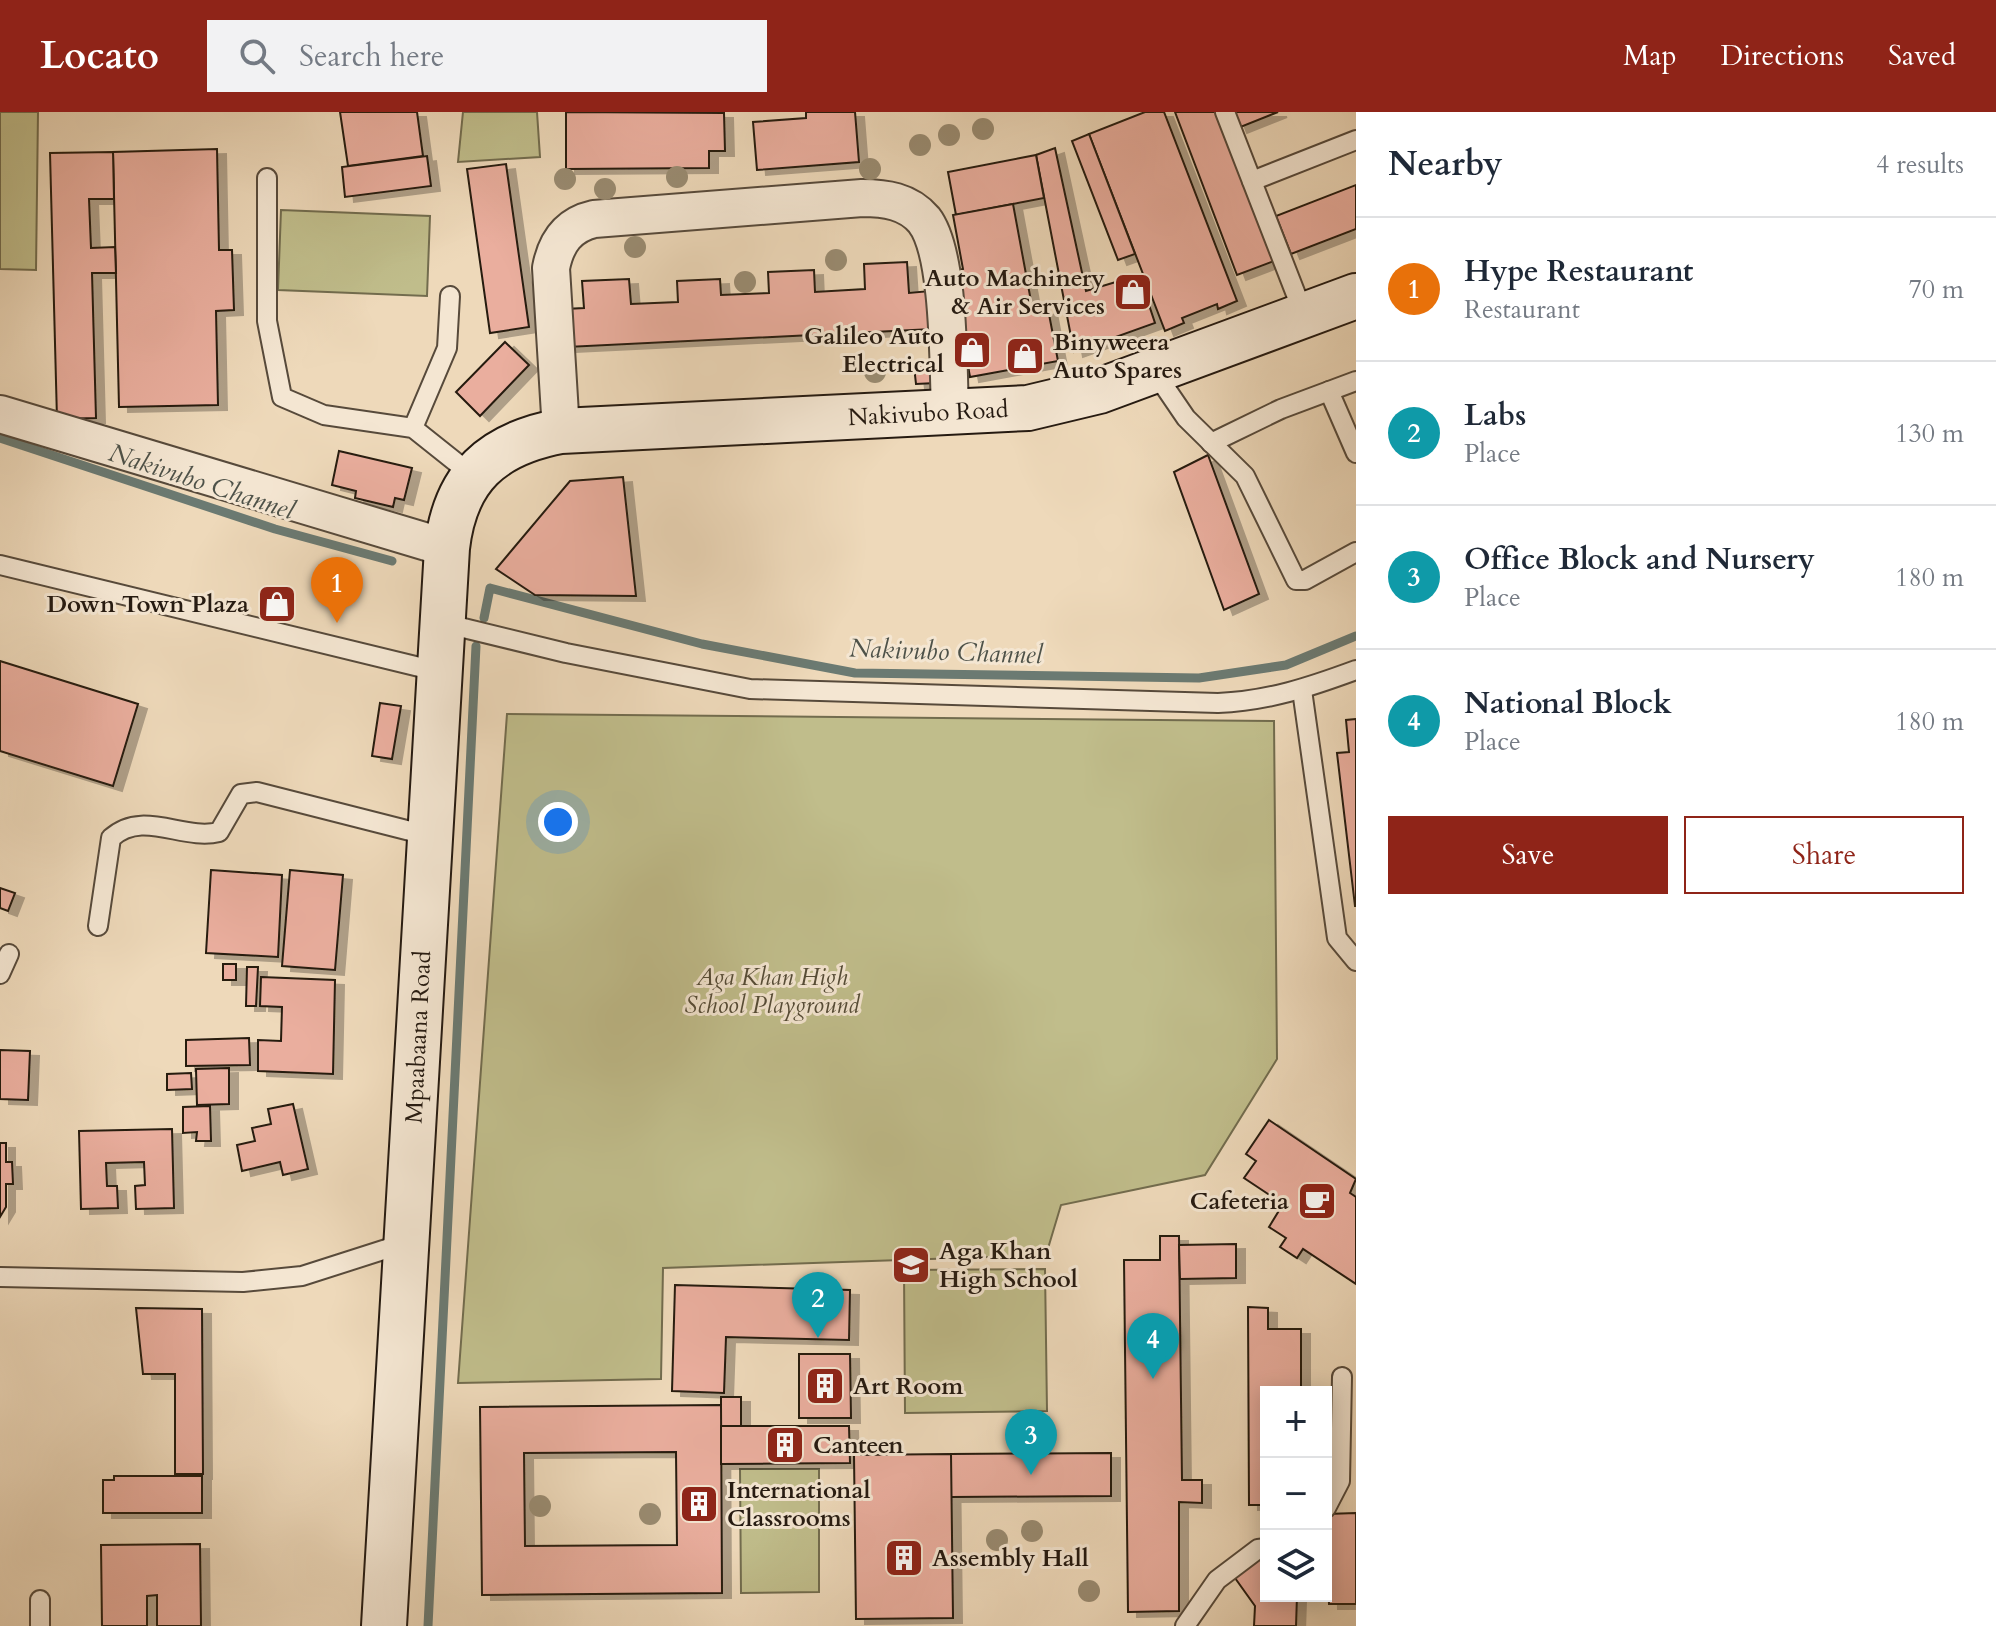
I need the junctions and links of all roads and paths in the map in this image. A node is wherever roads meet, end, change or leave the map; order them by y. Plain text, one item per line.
1 (1225, 112) edge
2 (1356, 140) edge
3 (267, 178) dead end
4 (1252, 181) junction
5 (450, 296) dead end
6 (1356, 296) edge
7 (1304, 315) junction
8 (1154, 371) junction
9 (1356, 381) edge
10 (1329, 391) junction
11 (950, 411) junction
12 (0, 414) edge
13 (413, 428) junction
14 (561, 431) junction
15 (1211, 443) junction
16 (1356, 453) edge
17 (480, 468) junction
18 (447, 548) junction
19 (1356, 552) edge
20 (0, 565) edge
21 (443, 623) junction
22 (440, 672) junction
23 (1355, 673) edge
24 (1302, 690) junction
25 (430, 836) junction
26 (98, 926) dead end
27 (9, 954) dead end
28 (1356, 961) edge
29 (0, 974) edge
30 (405, 1243) junction
31 (0, 1277) edge
32 (1342, 1377) dead end
33 (1332, 1496) edge
34 (1260, 1549) edge
35 (40, 1600) dead end
36 (40, 1626) edge
37 (384, 1626) edge
38 (1185, 1626) edge

1 - 4 lane
2 - 4 lane
3 - 13 lane
4 - 7 lane
5 - 13 lane
6 - 7 street, Nakivubo Road
7 - 8 street, Nakivubo Road
8 - 11 street, Nakivubo Road
8 - 15 lane
9 - 10 lane
10 - 15 lane
10 - 16 lane
11 - 14 street, Nakivubo Road
11 - 14 street
12 - 18 street
13 - 17 lane
14 - 17 street, Nakivubo Road
15 - 19 lane
17 - 18 street, Mpaabaana Road
18 - 21 street, Mpaabaana Road
20 - 22 lane
21 - 22 street, Mpaabaana Road
21 - 24 lane
22 - 25 street, Mpaabaana Road
23 - 24 lane
24 - 28 lane
25 - 26 lane
25 - 30 street, Mpaabaana Road
27 - 29 lane
30 - 31 lane
30 - 37 street, Mpaabaana Road
32 - 33 lane
34 - 38 lane
35 - 36 lane

